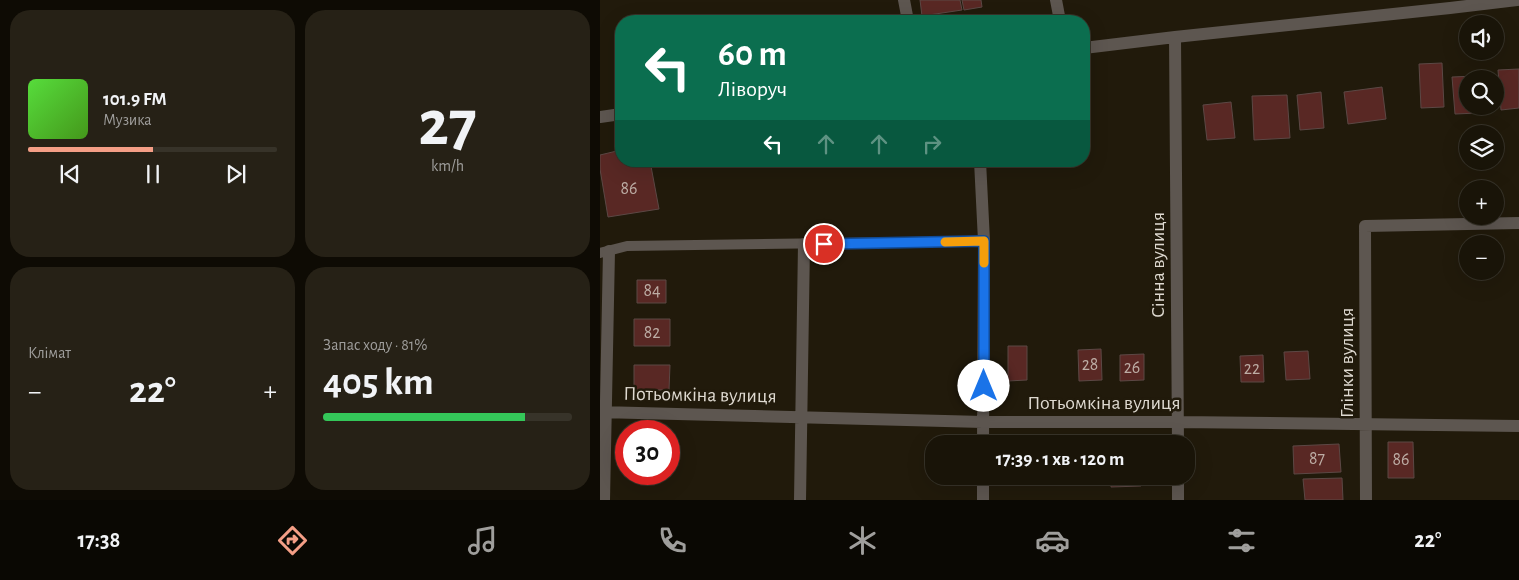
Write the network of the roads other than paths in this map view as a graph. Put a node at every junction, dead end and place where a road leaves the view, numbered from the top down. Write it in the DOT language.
graph roads {
  1 [pos="904,0"];
  2 [pos="1056,0"];
  3 [pos="1517,0"];
  4 [pos="907,15"];
  5 [pos="1059,15"];
  6 [pos="1175,37"];
  7 [pos="1090,47"];
  8 [pos="615,115"];
  9 [pos="600,117"];
  10 [pos="980,167"];
  11 [pos="1519,223"];
  12 [pos="984,241"];
  13 [pos="804,244"];
  14 [pos="605,252"];
  15 [pos="602,412"];
  16 [pos="801,416"];
  17 [pos="984,422"];
  18 [pos="1178,422"];
  19 [pos="1367,425"];
  20 [pos="1519,426"];
  21 [pos="983,435"];
  22 [pos="1178,435"];
  23 [pos="983,485"];
  24 [pos="1178,485"];
  25 [pos="604,500"];
  26 [pos="800,500"];
  27 [pos="983,500"];
  28 [pos="1178,500"];
  29 [pos="1366,500"];
  1 -- 4 [label="street"];
  2 -- 5 [label="street"];
  3 -- 6 [label="street"];
  6 -- 7 [label="street"];
  6 -- 18 [label="street, Сінна вулиця"];
  8 -- 9 [label="street"];
  10 -- 12 [label="street"];
  11 -- 19 [label="street, Глінки вулиця"];
  12 -- 13 [label="lane"];
  12 -- 17 [label="street"];
  13 -- 14 [label="lane"];
  13 -- 16 [label="street"];
  14 -- 15 [label="street"];
  15 -- 16 [label="street, Потьомкіна вулиця"];
  15 -- 25 [label="street"];
  16 -- 17 [label="street, Потьомкіна вулиця"];
  16 -- 26 [label="street"];
  17 -- 18 [label="street, Потьомкіна вулиця"];
  17 -- 21 [label="street"];
  18 -- 19 [label="street, Потьомкіна вулиця"];
  18 -- 22 [label="street, Сінна вулиця"];
  19 -- 20 [label="street, Потьомкіна вулиця"];
  19 -- 29 [label="street, Глінки вулиця"];
  23 -- 27 [label="street"];
  24 -- 28 [label="street"];
}
